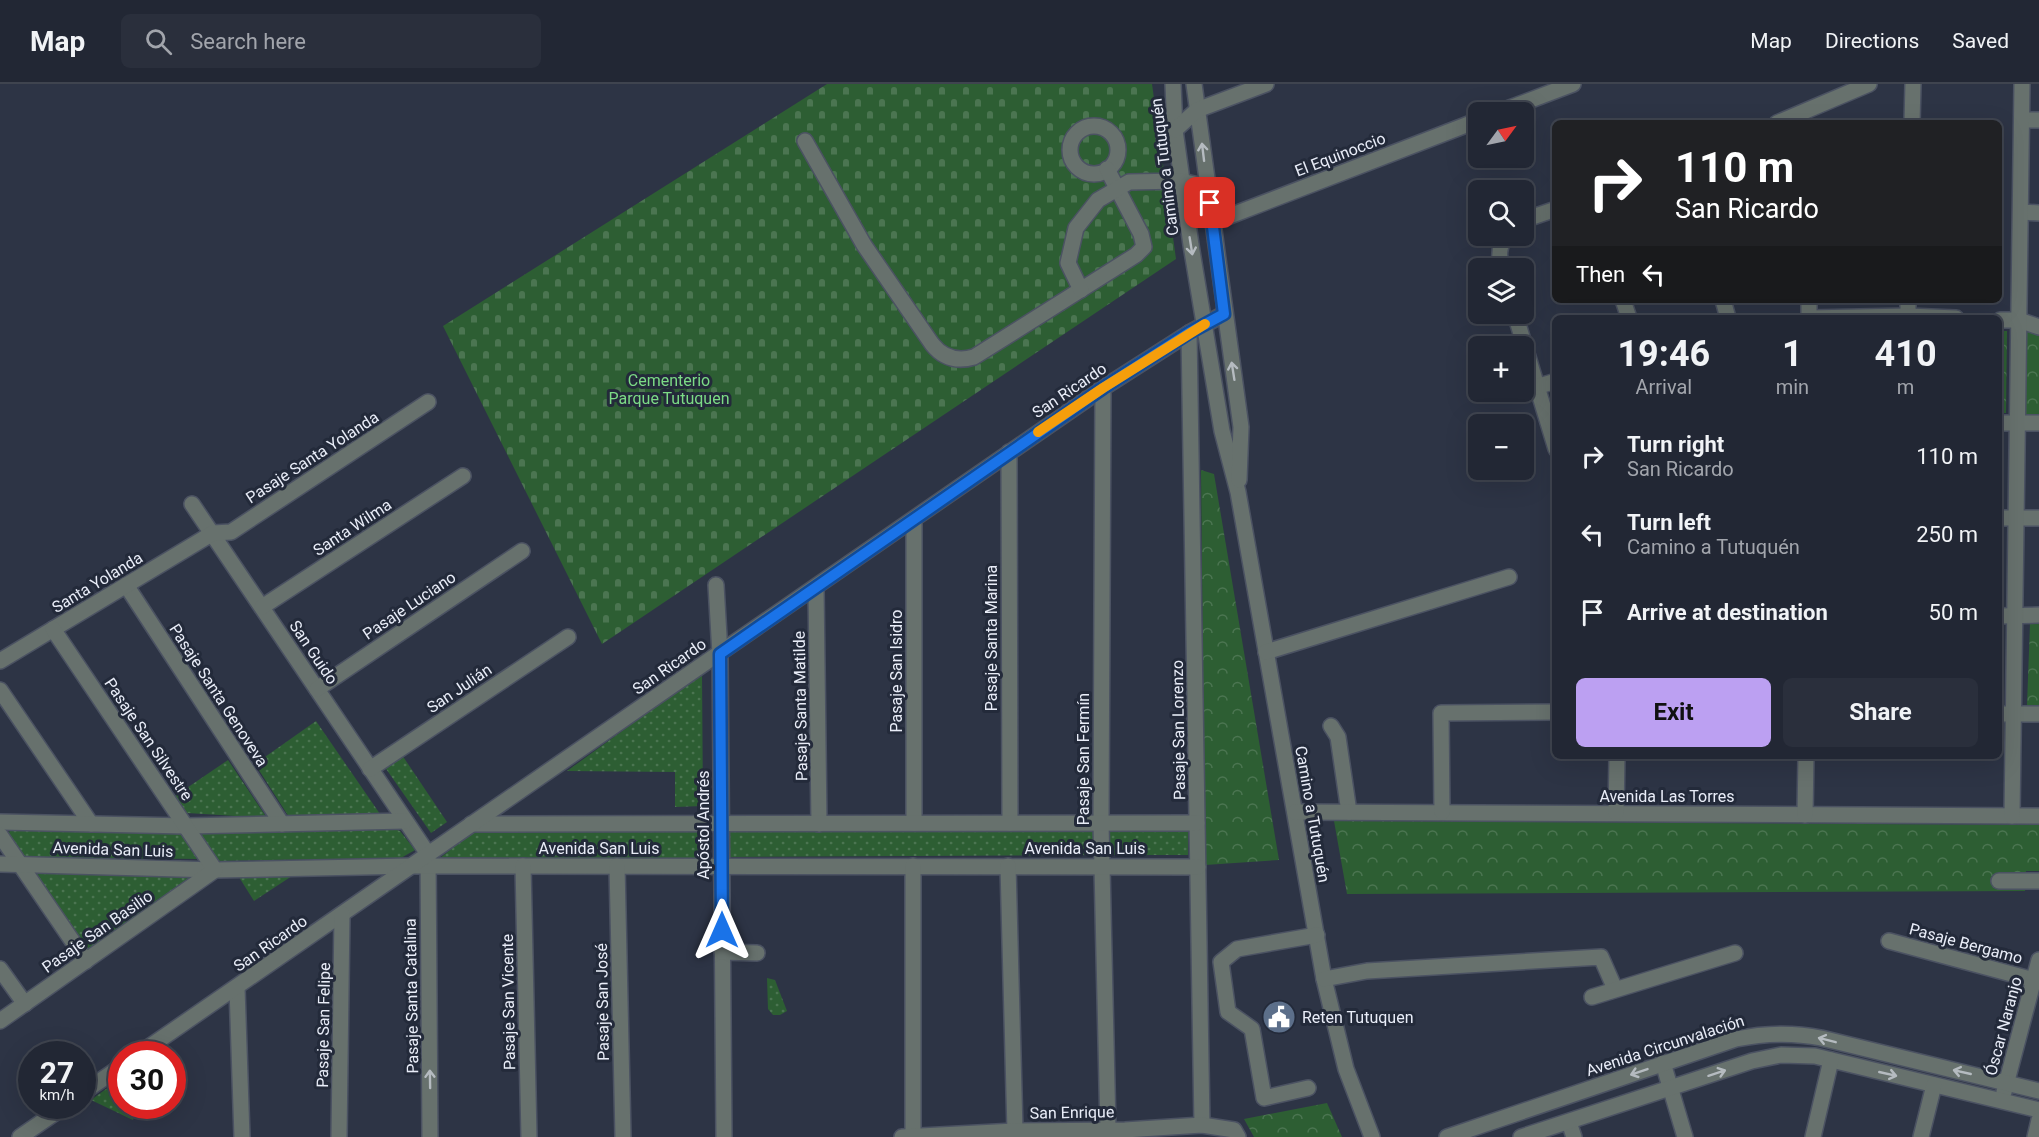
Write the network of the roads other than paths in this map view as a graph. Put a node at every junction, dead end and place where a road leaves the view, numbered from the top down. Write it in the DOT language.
graph roads {
  1 [pos="1173,84"];
  2 [pos="1194,84"];
  3 [pos="1266,84"];
  4 [pos="1573,84"];
  5 [pos="1869,84"];
  6 [pos="1913,84"];
  7 [pos="2022,84"];
  8 [pos="1525,102"];
  9 [pos="1197,110"];
  10 [pos="1810,116"];
  11 [pos="1791,120"];
  12 [pos="1912,120"];
  13 [pos="2022,120"];
  14 [pos="2039,120"];
  15 [pos="1468,124"];
  16 [pos="1175,130"];
  17 [pos="806,141"];
  18 [pos="1107,169"];
  19 [pos="1181,182"];
  20 [pos="1207,187"];
  21 [pos="1117,188"];
  22 [pos="1552,210"];
  23 [pos="2021,212"];
  24 [pos="2039,213"];
  25 [pos="1534,217"];
  26 [pos="1212,219"];
  27 [pos="1081,290"];
  28 [pos="1224,314"];
  29 [pos="2002,320"];
  30 [pos="2019,320"];
  31 [pos="1204,324"];
  32 [pos="1518,324"];
  33 [pos="2039,327"];
  34 [pos="1189,333"];
  35 [pos="1552,382"];
  36 [pos="1536,387"];
  37 [pos="1103,388"];
  38 [pos="428,402"];
  39 [pos="1552,422"];
  40 [pos="2002,423"];
  41 [pos="2018,423"];
  42 [pos="2039,423"];
  43 [pos="1009,453"];
  44 [pos="463,476"];
  45 [pos="1238,492"];
  46 [pos="192,504"];
  47 [pos="2002,518"];
  48 [pos="2016,518"];
  49 [pos="914,519"];
  50 [pos="2039,519"];
  51 [pos="213,533"];
  52 [pos="522,551"];
  53 [pos="1509,577"];
  54 [pos="126,585"];
  55 [pos="716,585"];
  56 [pos="816,587"];
  57 [pos="262,607"];
  58 [pos="2039,615"];
  59 [pos="2007,616"];
  60 [pos="53,629"];
  61 [pos="568,636"];
  62 [pos="1266,652"];
  63 [pos="720,654"];
  64 [pos="0,661"];
  65 [pos="317,689"];
  66 [pos="0,690"];
  67 [pos="1552,712"];
  68 [pos="2007,714"];
  69 [pos="2039,714"];
  70 [pos="1331,726"];
  71 [pos="1617,759"];
  72 [pos="1806,759"];
  73 [pos="370,769"];
  74 [pos="1295,812"];
  75 [pos="1349,812"];
  76 [pos="1442,812"];
  77 [pos="1616,813"];
  78 [pos="1805,815"];
  79 [pos="2012,816"];
  80 [pos="2039,816"];
  81 [pos="405,821"];
  82 [pos="0,822"];
  83 [pos="1010,823"];
  84 [pos="1101,823"];
  85 [pos="1197,823"];
  86 [pos="91,824"];
  87 [pos="282,824"];
  88 [pos="471,824"];
  89 [pos="721,824"];
  90 [pos="819,824"];
  91 [pos="914,824"];
  92 [pos="186,826"];
  93 [pos="0,835"];
  94 [pos="428,860"];
  95 [pos="0,864"];
  96 [pos="19,864"];
  97 [pos="411,866"];
  98 [pos="523,866"];
  99 [pos="617,866"];
  100 [pos="721,866"];
  101 [pos="912,866"];
  102 [pos="1008,866"];
  103 [pos="1102,866"];
  104 [pos="1198,867"];
  105 [pos="215,870"];
  106 [pos="1999,881"];
  107 [pos="2039,881"];
  108 [pos="342,914"];
  109 [pos="1317,935"];
  110 [pos="1889,941"];
  111 [pos="722,952"];
  112 [pos="756,953"];
  113 [pos="1735,953"];
  114 [pos="2039,960"];
  115 [pos="86,962"];
  116 [pos="0,969"];
  117 [pos="1324,978"];
  118 [pos="2034,980"];
  119 [pos="237,988"];
  120 [pos="1615,989"];
  121 [pos="1592,997"];
  122 [pos="25,1004"];
  123 [pos="0,1021"];
  124 [pos="160,1041"];
  125 [pos="1831,1060"];
  126 [pos="1663,1063"];
  127 [pos="2007,1083"];
  128 [pos="1934,1085"];
  129 [pos="1308,1088"];
  130 [pos="1670,1088"];
  131 [pos="2039,1091"];
  132 [pos="2002,1101"];
  133 [pos="2039,1110"];
  134 [pos="46,1119"];
  135 [pos="2039,1120"];
  136 [pos="1202,1125"];
  137 [pos="1108,1130"];
  138 [pos="1571,1130"];
  139 [pos="1127,1133"];
  140 [pos="1016,1134"];
  141 [pos="20,1137"];
  142 [pos="242,1137"];
  143 [pos="339,1137"];
  144 [pos="430,1137"];
  145 [pos="529,1137"];
  146 [pos="623,1137"];
  147 [pos="724,1137"];
  148 [pos="902,1137"];
  149 [pos="913,1137"];
  150 [pos="1238,1137"];
  151 [pos="1372,1137"];
  152 [pos="1447,1137"];
  153 [pos="1521,1137"];
  154 [pos="1685,1137"];
  155 [pos="1813,1137"];
  156 [pos="1921,1137"];
  157 [pos="2035,1137"];
  1 -- 16 [label="street, Camino a Tutuquén"];
  2 -- 9 [label="street, Camino a Tutuquén"];
  3 -- 9 [label="street"];
  4 -- 8 [label="street"];
  5 -- 10 [label="street"];
  6 -- 12 [label="street"];
  7 -- 13 [label="street"];
  9 -- 16 [label="street"];
  20 -- 9 [label="street, Camino a Tutuquén, one-way"];
  10 -- 11 [label="street"];
  13 -- 14 [label="street"];
  13 -- 23 [label="street"];
  15 -- 26 [label="street, El Equinoccio"];
  16 -- 19 [label="street, Camino a Tutuquén"];
  17 -- 27 [label="street"];
  18 -- 21 [label="street"];
  19 -- 20 [label="street"];
  19 -- 21 [label="street"];
  19 -- 31 [label="street, Camino a Tutuquén, one-way"];
  20 -- 26 [label="street, Camino a Tutuquén"];
  21 -- 27 [label="street"];
  21 -- 27 [label="street"];
  22 -- 25 [label="street"];
  23 -- 24 [label="street"];
  23 -- 30 [label="street"];
  26 -- 28 [label="street, Camino a Tutuquén"];
  28 -- 31 [label="street, San Ricardo"];
  45 -- 28 [label="street, Camino a Tutuquén, one-way"];
  29 -- 30 [label="street"];
  30 -- 33 [label="street"];
  30 -- 41 [label="street"];
  31 -- 34 [label="street, San Ricardo"];
  31 -- 45 [label="street, Camino a Tutuquén"];
  32 -- 36 [label="street"];
  34 -- 37 [label="street, San Ricardo"];
  34 -- 85 [label="street, Pasaje San Lorenzo"];
  35 -- 36 [label="street"];
  36 -- 39 [label="street"];
  37 -- 43 [label="street, San Ricardo"];
  37 -- 84 [label="street, Pasaje San Fermín"];
  38 -- 51 [label="street, Pasaje Santa Yolanda"];
  40 -- 41 [label="street"];
  41 -- 42 [label="street"];
  41 -- 48 [label="street"];
  43 -- 49 [label="street, San Ricardo"];
  43 -- 83 [label="street, Pasaje Santa Marina"];
  44 -- 57 [label="street, Santa Wilma"];
  45 -- 62 [label="street, Camino a Tutuquén"];
  46 -- 51 [label="street, San Guido"];
  47 -- 48 [label="street"];
  48 -- 50 [label="street"];
  48 -- 59 [label="street"];
  49 -- 56 [label="street, San Ricardo"];
  49 -- 91 [label="street, Pasaje San Isidro"];
  51 -- 54 [label="street, Santa Yolanda"];
  51 -- 57 [label="street, San Guido"];
  52 -- 65 [label="street, Pasaje Luciano"];
  53 -- 62 [label="street"];
  54 -- 60 [label="street, Santa Yolanda"];
  54 -- 87 [label="street, Pasaje Santa Genoveva"];
  55 -- 63 [label="street, Apóstol Andrés"];
  56 -- 63 [label="street, San Ricardo"];
  56 -- 90 [label="street, Pasaje Santa Matilde"];
  57 -- 65 [label="street, San Guido"];
  58 -- 59 [label="street"];
  59 -- 68 [label="street"];
  60 -- 64 [label="street, Santa Yolanda"];
  60 -- 92 [label="street, Pasaje San Silvestre"];
  61 -- 73 [label="street, San Julián"];
  62 -- 74 [label="street, Camino a Tutuquén"];
  63 -- 88 [label="street, San Ricardo"];
  63 -- 89 [label="street, Apóstol Andrés"];
  65 -- 73 [label="street, San Guido"];
  66 -- 86 [label="street"];
  67 -- 76 [label="street"];
  68 -- 69 [label="street"];
  68 -- 79 [label="street"];
  70 -- 75 [label="street"];
  71 -- 77 [label="street"];
  72 -- 78 [label="street"];
  73 -- 81 [label="street, San Guido"];
  74 -- 75 [label="street, Avenida Las Torres"];
  74 -- 109 [label="street, Camino a Tutuquén"];
  75 -- 76 [label="street, Avenida Las Torres"];
  76 -- 77 [label="street, Avenida Las Torres"];
  77 -- 78 [label="street, Avenida Las Torres"];
  78 -- 79 [label="street, Avenida Las Torres"];
  79 -- 80 [label="street, Avenida Las Torres"];
  81 -- 87 [label="street, Avenida San Luis"];
  81 -- 94 [label="street"];
  82 -- 86 [label="street, Avenida San Luis"];
  83 -- 84 [label="street, Avenida San Luis"];
  83 -- 91 [label="street, Avenida San Luis"];
  84 -- 85 [label="street, Avenida San Luis"];
  84 -- 103 [label="street, Pasaje San Fermín"];
  85 -- 104 [label="street, Pasaje San Lorenzo"];
  86 -- 92 [label="street, Avenida San Luis"];
  87 -- 92 [label="street, Avenida San Luis"];
  88 -- 89 [label="street, Avenida San Luis"];
  88 -- 94 [label="street, San Ricardo"];
  89 -- 90 [label="street, Avenida San Luis"];
  89 -- 100 [label="street, Apóstol Andrés"];
  90 -- 91 [label="street, Avenida San Luis"];
  92 -- 105 [label="street, Pasaje San Silvestre"];
  93 -- 96 [label="street"];
  94 -- 97 [label="street, San Ricardo"];
  94 -- 98 [label="street, Avenida San Luis"];
  144 -- 94 [label="street, Pasaje Santa Catalina, one-way"];
  95 -- 96 [label="street, Avenida San Luis"];
  96 -- 105 [label="street, Avenida San Luis"];
  96 -- 115 [label="street"];
  97 -- 105 [label="street, Avenida San Luis"];
  97 -- 108 [label="street, San Ricardo"];
  98 -- 99 [label="street, Avenida San Luis"];
  98 -- 145 [label="street, Pasaje San Vicente"];
  99 -- 100 [label="street, Avenida San Luis"];
  99 -- 146 [label="street, Pasaje San José"];
  100 -- 101 [label="street, Avenida San Luis"];
  100 -- 111 [label="street, Apóstol Andrés"];
  101 -- 102 [label="street, Avenida San Luis"];
  101 -- 149 [label="street"];
  102 -- 103 [label="street, Avenida San Luis"];
  102 -- 140 [label="street"];
  103 -- 104 [label="street, Avenida San Luis"];
  103 -- 137 [label="street, Pasaje San Fermín"];
  104 -- 136 [label="street, Pasaje San Lorenzo"];
  105 -- 115 [label="street, Pasaje San Basilio"];
  106 -- 107 [label="street"];
  108 -- 119 [label="street, San Ricardo"];
  108 -- 143 [label="street, Pasaje San Felipe"];
  109 -- 117 [label="street, Camino a Tutuquén"];
  109 -- 129 [label="street"];
  110 -- 118 [label="street, Pasaje Bergamo"];
  111 -- 112 [label="street"];
  111 -- 147 [label="street, Apóstol Andrés"];
  113 -- 120 [label="street"];
  114 -- 118 [label="street, Óscar Naranjo"];
  115 -- 122 [label="street, Pasaje San Basilio"];
  116 -- 122 [label="street"];
  117 -- 120 [label="street"];
  117 -- 151 [label="street, Camino a Tutuquén"];
  118 -- 127 [label="street, Óscar Naranjo"];
  119 -- 124 [label="street, San Ricardo"];
  119 -- 142 [label="street"];
  120 -- 121 [label="street"];
  122 -- 123 [label="street, Pasaje San Basilio"];
  125 -- 128 [label="street, one-way"];
  130 -- 125 [label="street, one-way"];
  125 -- 155 [label="street"];
  127 -- 126 [label="street, Avenida Circunvalación, one-way"];
  126 -- 130 [label="street"];
  126 -- 152 [label="street, Avenida Circunvalación, one-way"];
  127 -- 131 [label="street, Avenida Circunvalación"];
  127 -- 132 [label="street, Óscar Naranjo"];
  128 -- 132 [label="street"];
  128 -- 156 [label="street"];
  130 -- 138 [label="street"];
  130 -- 154 [label="street"];
  132 -- 133 [label="street"];
  134 -- 141 [label="street"];
  135 -- 157 [label="street"];
  136 -- 139 [label="street, San Enrique"];
  136 -- 150 [label="street, San Enrique"];
  137 -- 139 [label="street, San Enrique"];
  137 -- 140 [label="street, San Enrique"];
  138 -- 153 [label="street"];
  140 -- 149 [label="street, San Enrique"];
  148 -- 149 [label="street, San Enrique"];
}
